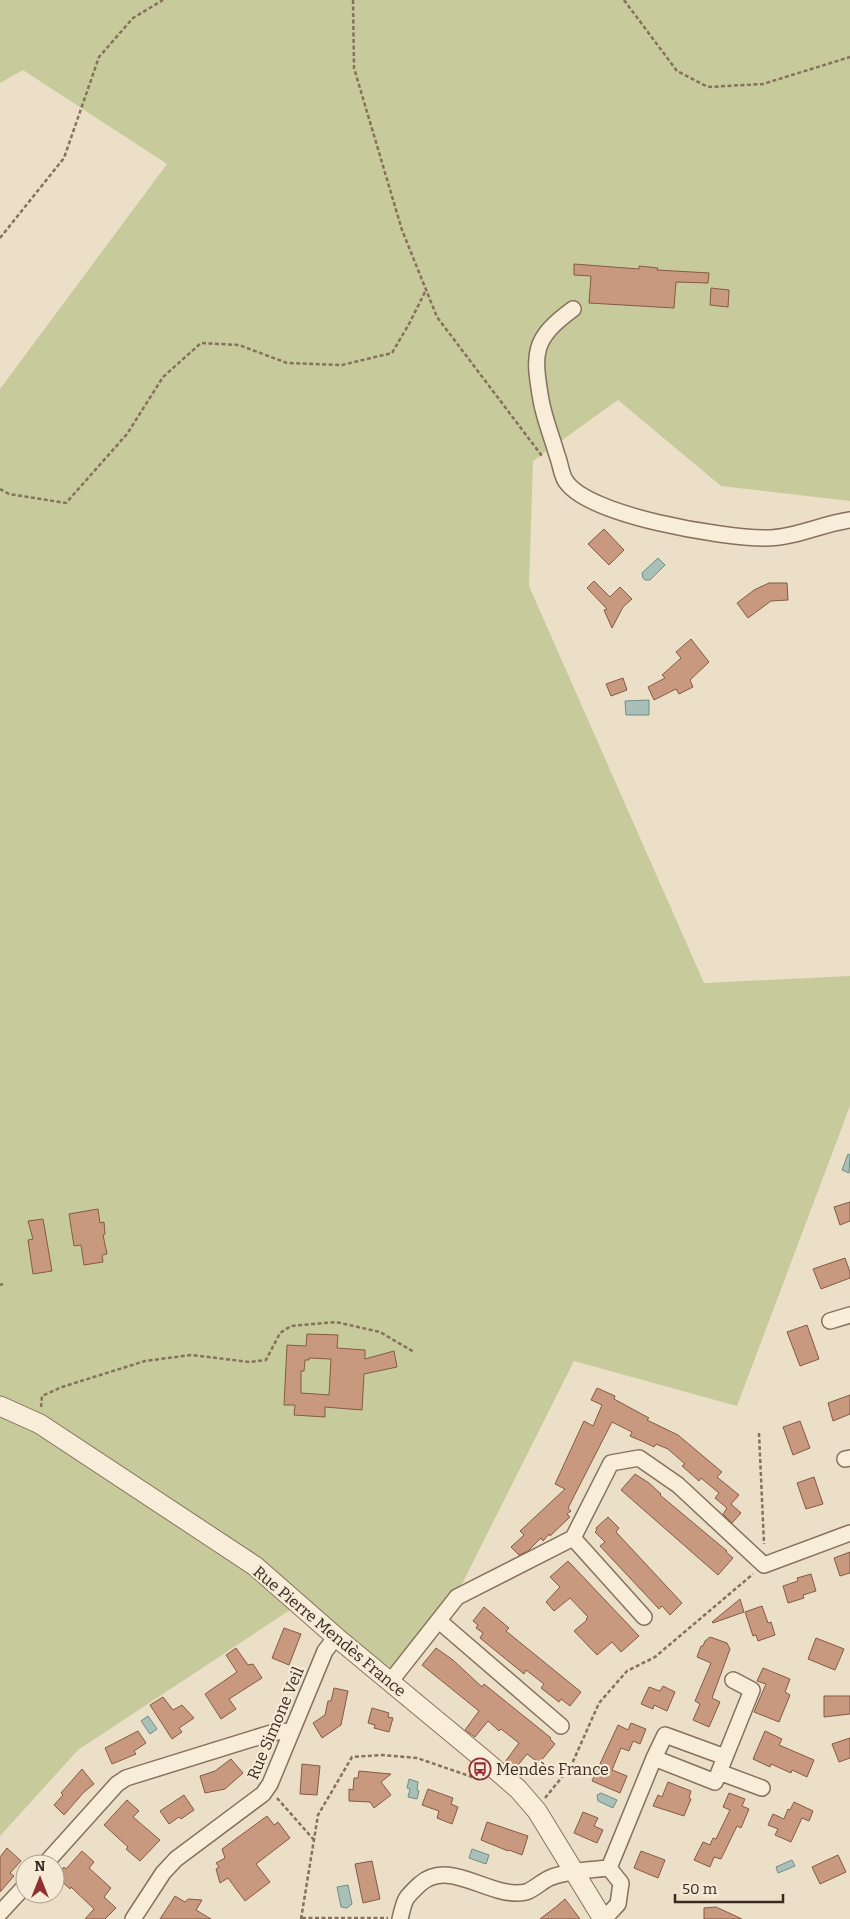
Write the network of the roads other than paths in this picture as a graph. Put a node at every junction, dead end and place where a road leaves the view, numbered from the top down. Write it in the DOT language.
graph roads {
  1 [pos="573,309"];
  2 [pos="850,520"];
  3 [pos="850,1315"];
  4 [pos="830,1321"];
  5 [pos="0,1406"];
  6 [pos="850,1534"];
  7 [pos="572,1538"];
  8 [pos="644,1617"];
  9 [pos="438,1621"];
  10 [pos="336,1637"];
  11 [pos="733,1680"];
  12 [pos="390,1682"];
  13 [pos="561,1726"];
  14 [pos="291,1733"];
  15 [pos="725,1757"];
  16 [pos="654,1758"];
  17 [pos="719,1772"];
  18 [pos="762,1788"];
  19 [pos="54,1854"];
  20 [pos="609,1868"];
  21 [pos="573,1872"];
  22 [pos="15,1897"];
  23 [pos="0,1913"];
  24 [pos="400,1918"];
  25 [pos="133,1919"];
  26 [pos="604,1919"];
  1 -- 2 [label="street"];
  3 -- 4 [label="street"];
  5 -- 10 [label="street, Rue Pierre Mendès France"];
  6 -- 7 [label="street"];
  7 -- 8 [label="street"];
  7 -- 9 [label="street"];
  9 -- 12 [label="street"];
  9 -- 13 [label="street"];
  10 -- 12 [label="street, Rue Pierre Mendès France"];
  10 -- 14 [label="street, Rue Simone Veil"];
  11 -- 15 [label="street"];
  12 -- 21 [label="street, Rue Pierre Mendès France"];
  14 -- 19 [label="street"];
  14 -- 25 [label="street, Rue Simone Veil"];
  15 -- 16 [label="street"];
  15 -- 17 [label="street"];
  16 -- 17 [label="street"];
  16 -- 20 [label="street"];
  17 -- 18 [label="street"];
  20 -- 21 [label="street"];
  20 -- 26 [label="street"];
  21 -- 24 [label="street"];
  21 -- 26 [label="street, Rue Pierre Mendès France"];
  22 -- 23 [label="street"];
}
